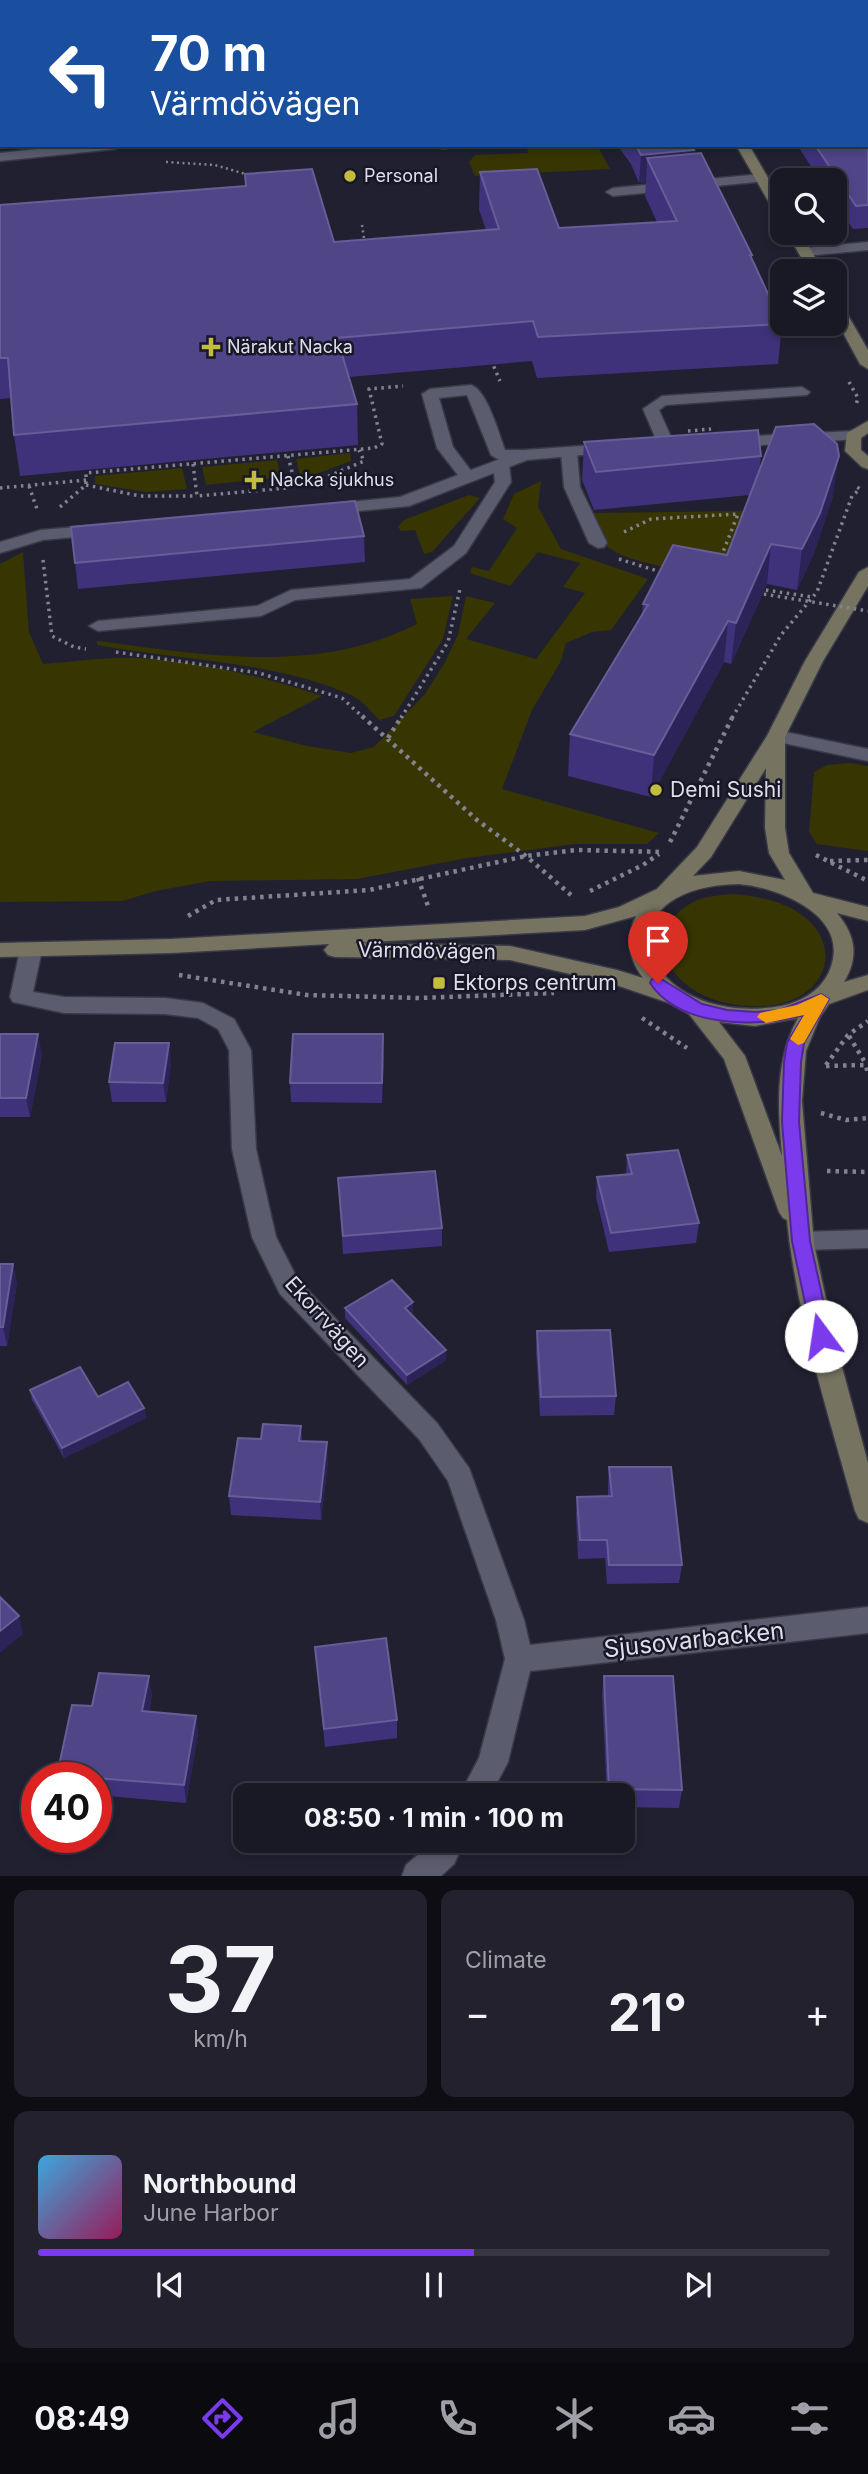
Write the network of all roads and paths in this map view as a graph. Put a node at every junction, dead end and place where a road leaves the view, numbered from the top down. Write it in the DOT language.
graph roads {
  1 [pos="96,147"];
  2 [pos="743,147"];
  3 [pos="0,157"];
  4 [pos="166,162"];
  5 [pos="257,177"];
  6 [pos="762,178"];
  7 [pos="613,192"];
  8 [pos="770,192"];
  9 [pos="362,225"];
  10 [pos="801,245"];
  11 [pos="868,246"];
  12 [pos="366,248"];
  13 [pos="805,252"];
  14 [pos="809,259"];
  15 [pos="847,326"];
  16 [pos="488,355"];
  17 [pos="868,364"];
  18 [pos="846,377"];
  19 [pos="408,386"];
  20 [pos="503,389"];
  21 [pos="802,392"];
  22 [pos="861,424"];
  23 [pos="715,436"];
  24 [pos="665,442"];
  25 [pos="630,448"];
  26 [pos="359,450"];
  27 [pos="569,452"];
  28 [pos="524,455"];
  29 [pos="288,456"];
  30 [pos="193,464"];
  31 [pos="501,464"];
  32 [pos="868,464"];
  33 [pos="467,476"];
  34 [pos="850,480"];
  35 [pos="86,483"];
  36 [pos="295,484"];
  37 [pos="29,486"];
  38 [pos="0,488"];
  39 [pos="197,496"];
  40 [pos="316,510"];
  41 [pos="51,514"];
  42 [pos="110,529"];
  43 [pos="0,533"];
  44 [pos="42,535"];
  45 [pos="598,543"];
  46 [pos="0,548"];
  47 [pos="720,561"];
  48 [pos="868,572"];
  49 [pos="671,575"];
  50 [pos="460,589"];
  51 [pos="812,597"];
  52 [pos="868,611"];
  53 [pos="48,614"];
  54 [pos="98,626"];
  55 [pos="132,654"];
  56 [pos="776,736"];
  57 [pos="387,738"];
  58 [pos="868,755"];
  59 [pos="526,856"];
  60 [pos="868,860"];
  61 [pos="828,861"];
  62 [pos="418,878"];
  63 [pos="586,892"];
  64 [pos="664,897"];
  65 [pos="805,897"];
  66 [pos="561,901"];
  67 [pos="430,912"];
  68 [pos="868,914"];
  69 [pos="177,918"];
  70 [pos="172,946"];
  71 [pos="0,950"];
  72 [pos="31,950"];
  73 [pos="178,975"];
  74 [pos="868,982"];
  75 [pos="562,993"];
  76 [pos="677,998"];
  77 [pos="821,999"];
  78 [pos="698,1009"];
  79 [pos="634,1014"];
  80 [pos="848,1035"];
  81 [pos="673,1036"];
  82 [pos="866,1065"];
  83 [pos="825,1066"];
  84 [pos="868,1075"];
  85 [pos="817,1112"];
  86 [pos="868,1118"];
  87 [pos="819,1171"];
  88 [pos="868,1172"];
  89 [pos="868,1240"];
  90 [pos="801,1241"];
  91 [pos="868,1511"];
  92 [pos="868,1620"];
  93 [pos="519,1659"];
  94 [pos="481,1783"];
  95 [pos="444,1853"];
  96 [pos="417,1875"];
  1 -- 3 [label="street"];
  2 -- 6 [label="street"];
  4 -- 5 [label="path"];
  6 -- 7 [label="street"];
  6 -- 8 [label="street"];
  9 -- 12 [label="path"];
  10 -- 13 [label="street"];
  11 -- 13 [label="street"];
  13 -- 14 [label="street"];
  15 -- 17 [label="street"];
  16 -- 20 [label="path"];
  18 -- 22 [label="path"];
  19 -- 26 [label="path"];
  21 -- 24 [label="street"];
  22 -- 23 [label="street"];
  22 -- 32 [label="street"];
  23 -- 24 [label="path"];
  25 -- 27 [label="street"];
  26 -- 29 [label="path"];
  26 -- 36 [label="path"];
  27 -- 28 [label="street"];
  27 -- 45 [label="street"];
  28 -- 31 [label="street"];
  28 -- 33 [label="street"];
  29 -- 30 [label="path"];
  29 -- 36 [label="path"];
  30 -- 35 [label="path"];
  30 -- 39 [label="path"];
  31 -- 33 [label="street"];
  31 -- 54 [label="street"];
  33 -- 40 [label="street"];
  34 -- 51 [label="path"];
  35 -- 37 [label="path"];
  35 -- 39 [label="path"];
  35 -- 41 [label="path"];
  36 -- 39 [label="path"];
  37 -- 38 [label="path"];
  37 -- 44 [label="path"];
  42 -- 44 [label="street"];
  43 -- 44 [label="street"];
  44 -- 46 [label="street"];
  44 -- 53 [label="path"];
  45 -- 47 [label="path"];
  45 -- 49 [label="path"];
  48 -- 56 [label="street"];
  50 -- 57 [label="path"];
  51 -- 52 [label="path, bridge"];
  51 -- 63 [label="path"];
  55 -- 57 [label="path"];
  56 -- 58 [label="street"];
  56 -- 64 [label="street"];
  56 -- 65 [label="street"];
  57 -- 59 [label="path"];
  59 -- 62 [label="path"];
  59 -- 66 [label="path"];
  60 -- 61 [label="path"];
  62 -- 67 [label="path"];
  62 -- 69 [label="path"];
  64 -- 65 [label="street, Värmdövägen"];
  64 -- 70 [label="street, Värmdövägen"];
  64 -- 76 [label="street, Värmdövägen"];
  65 -- 68 [label="street, Värmdövägen"];
  65 -- 77 [label="street, Värmdövägen"];
  70 -- 72 [label="street, Värmdövägen"];
  70 -- 76 [label="street, Värmdövägen"];
  71 -- 72 [label="street, Värmdövägen"];
  72 -- 93 [label="street, Ekorrvägen"];
  73 -- 75 [label="path"];
  74 -- 77 [label="street, Värmdövägen"];
  76 -- 78 [label="street, Värmdövägen"];
  77 -- 78 [label="street, Värmdövägen"];
  77 -- 90 [label="street"];
  78 -- 90 [label="street"];
  79 -- 81 [label="path"];
  80 -- 82 [label="path"];
  82 -- 83 [label="path"];
  82 -- 84 [label="path"];
  85 -- 86 [label="path"];
  87 -- 88 [label="path"];
  89 -- 90 [label="street"];
  90 -- 91 [label="street"];
  92 -- 93 [label="street, Sjusovarbacken"];
  93 -- 94 [label="street, Ekorrvägen"];
  95 -- 96 [label="street"];
}
